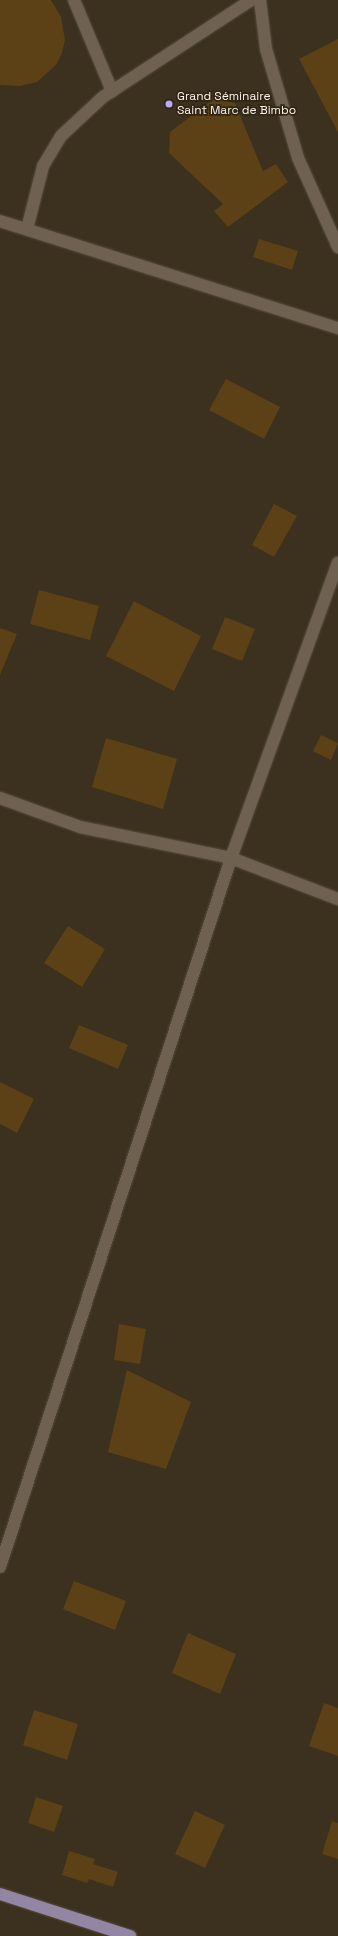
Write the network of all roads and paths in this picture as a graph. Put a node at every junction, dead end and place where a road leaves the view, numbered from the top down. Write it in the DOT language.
graph roads {
  1 [pos="74,0"];
  2 [pos="251,0"];
  3 [pos="260,0"];
  4 [pos="112,91"];
  5 [pos="0,221"];
  6 [pos="27,229"];
  7 [pos="338,247"];
  8 [pos="338,328"];
  9 [pos="338,563"];
  10 [pos="0,798"];
  11 [pos="231,858"];
  12 [pos="338,899"];
  13 [pos="0,1567"];
  14 [pos="0,1894"];
  15 [pos="130,1936"];
  1 -- 4 [label="street"];
  2 -- 4 [label="street"];
  3 -- 7 [label="street"];
  4 -- 6 [label="street"];
  5 -- 6 [label="street"];
  6 -- 8 [label="street"];
  9 -- 11 [label="street"];
  10 -- 11 [label="street"];
  11 -- 12 [label="street"];
  11 -- 13 [label="street"];
  14 -- 15 [label="main road"];
}
